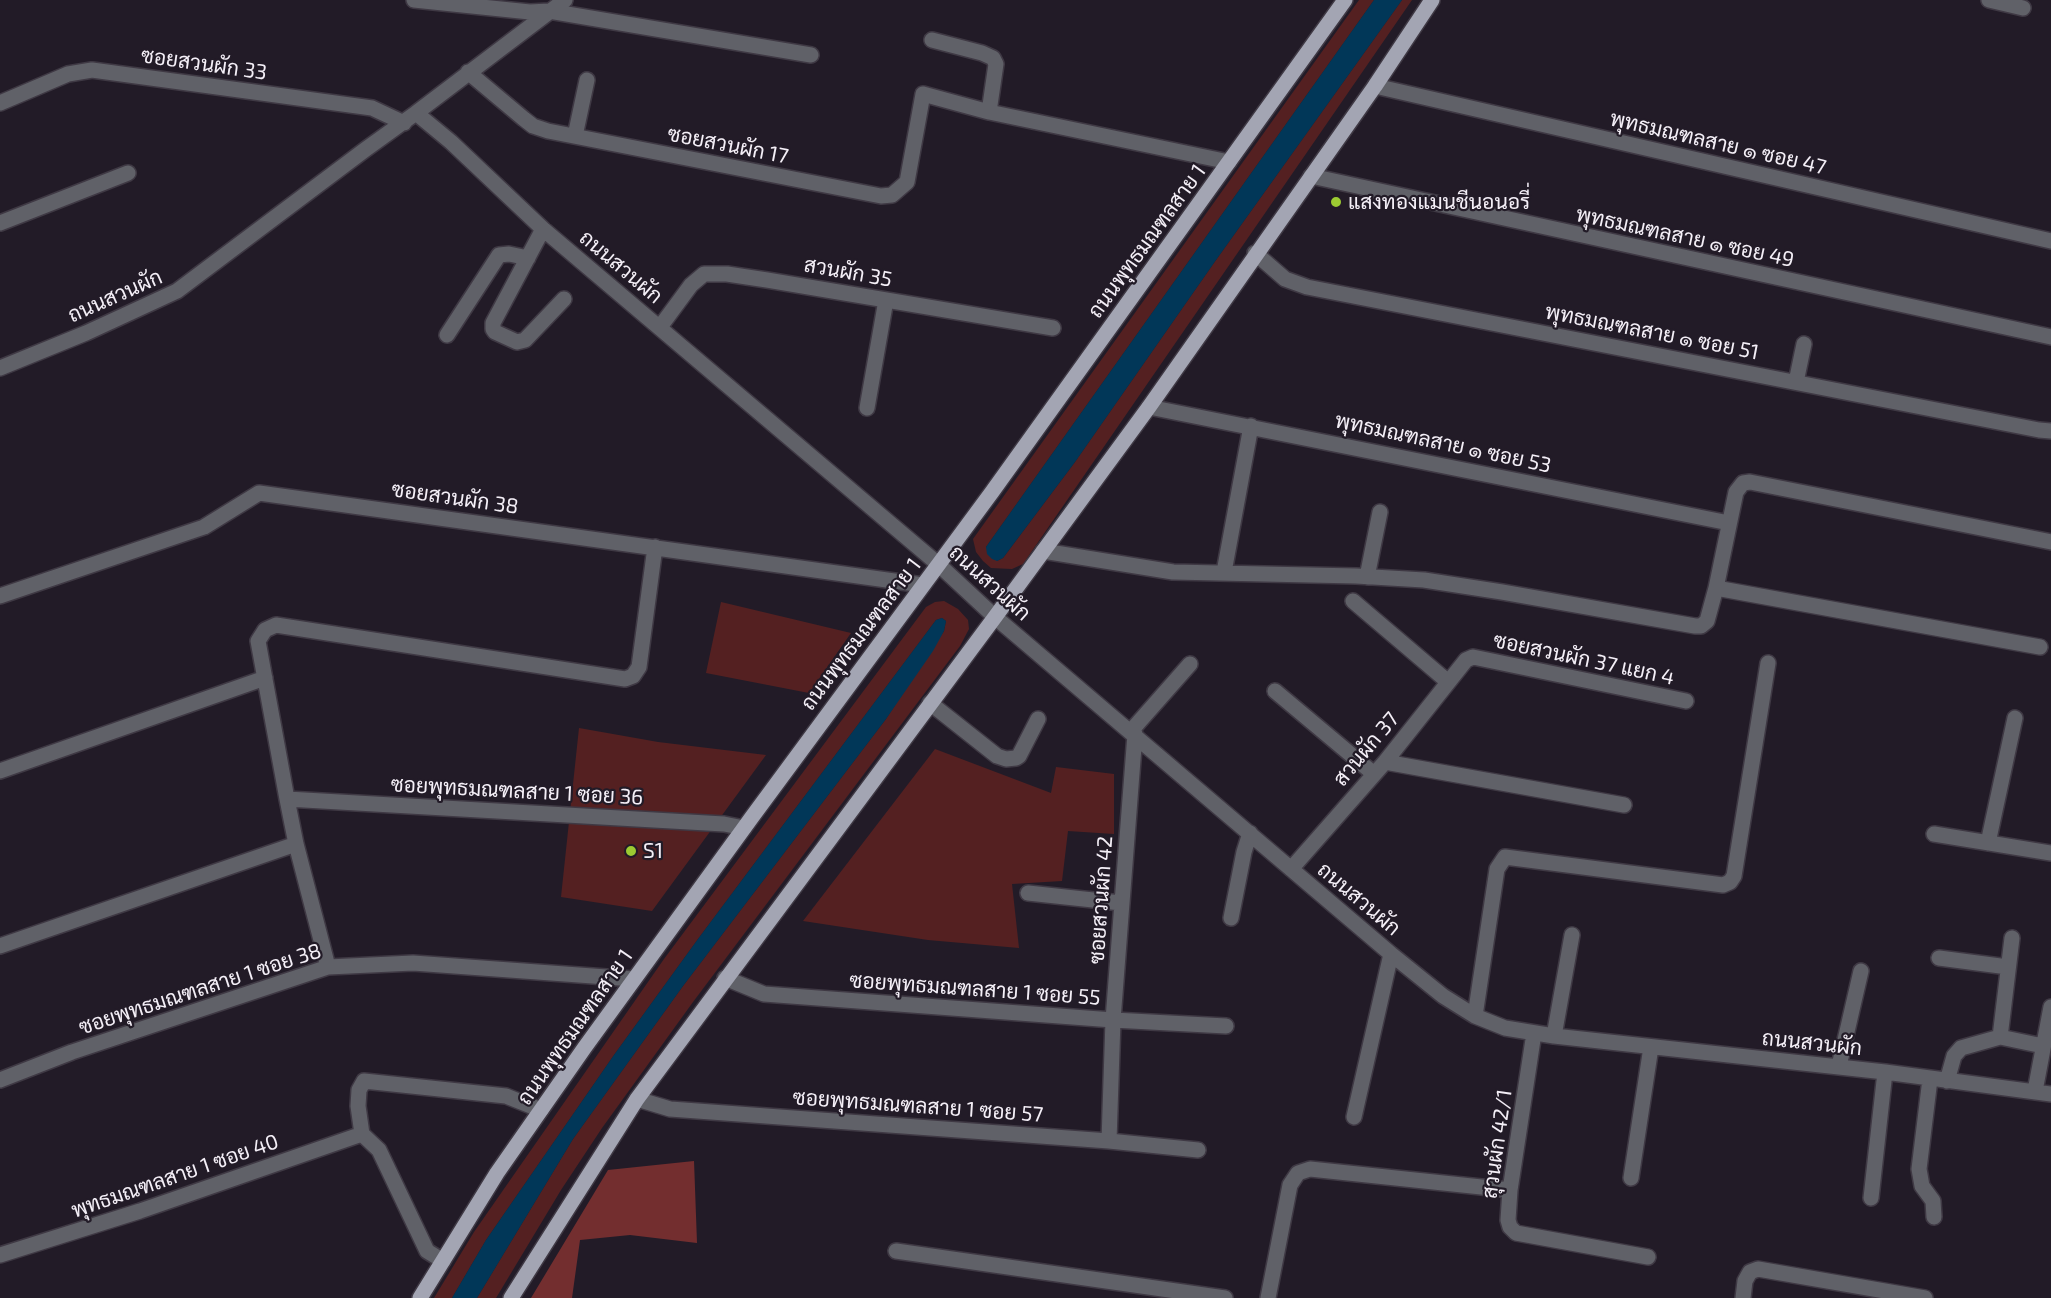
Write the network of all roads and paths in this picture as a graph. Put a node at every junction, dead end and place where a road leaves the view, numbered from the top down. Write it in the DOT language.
graph roads {
  1 [pos="414,0"];
  2 [pos="565,0"];
  3 [pos="1345,0"];
  4 [pos="1432,0"];
  5 [pos="1989,0"];
  6 [pos="2023,8"];
  7 [pos="549,11"];
  8 [pos="932,40"];
  9 [pos="811,55"];
  10 [pos="468,72"];
  11 [pos="587,80"];
  12 [pos="1375,86"];
  13 [pos="0,103"];
  14 [pos="989,112"];
  15 [pos="410,118"];
  16 [pos="575,136"];
  17 [pos="1229,162"];
  18 [pos="128,173"];
  19 [pos="1311,176"];
  20 [pos="0,222"];
  21 [pos="543,229"];
  22 [pos="2051,240"];
  23 [pos="1255,253"];
  24 [pos="528,258"];
  25 [pos="564,299"];
  26 [pos="886,300"];
  27 [pos="660,327"];
  28 [pos="1053,328"];
  29 [pos="447,335"];
  30 [pos="2051,337"];
  31 [pos="1804,344"];
  32 [pos="0,368"];
  33 [pos="1796,382"];
  34 [pos="1149,406"];
  35 [pos="867,408"];
  36 [pos="1251,426"];
  37 [pos="2051,431"];
  38 [pos="1380,512"];
  39 [pos="1729,523"];
  40 [pos="2051,542"];
  41 [pos="655,547"];
  42 [pos="1043,551"];
  43 [pos="938,564"];
  44 [pos="1224,572"];
  45 [pos="1367,577"];
  46 [pos="923,585"];
  47 [pos="1716,588"];
  48 [pos="0,596"];
  49 [pos="1353,601"];
  50 [pos="990,613"];
  51 [pos="2040,647"];
  52 [pos="1473,657"];
  53 [pos="1768,663"];
  54 [pos="1190,664"];
  55 [pos="265,678"];
  56 [pos="1447,681"];
  57 [pos="1275,691"];
  58 [pos="1686,701"];
  59 [pos="930,703"];
  60 [pos="2015,718"];
  61 [pos="1038,719"];
  62 [pos="1133,733"];
  63 [pos="1385,762"];
  64 [pos="0,771"];
  65 [pos="1374,774"];
  66 [pos="287,799"];
  67 [pos="1624,805"];
  68 [pos="744,828"];
  69 [pos="1250,833"];
  70 [pos="1934,834"];
  71 [pos="1988,843"];
  72 [pos="296,844"];
  73 [pos="2051,853"];
  74 [pos="1291,868"];
  75 [pos="1028,893"];
  76 [pos="1121,903"];
  77 [pos="1231,918"];
  78 [pos="1572,935"];
  79 [pos="2012,938"];
  80 [pos="0,946"];
  81 [pos="1391,954"];
  82 [pos="1939,958"];
  83 [pos="2008,967"];
  84 [pos="328,968"];
  85 [pos="1861,970"];
  86 [pos="725,978"];
  87 [pos="634,979"];
  88 [pos="2051,1007"];
  89 [pos="1475,1016"];
  90 [pos="1113,1020"];
  91 [pos="1226,1026"];
  92 [pos="1534,1033"];
  93 [pos="1554,1036"];
  94 [pos="2000,1037"];
  95 [pos="2043,1046"];
  96 [pos="1651,1047"];
  97 [pos="1839,1066"];
  98 [pos="1885,1072"];
  99 [pos="1930,1079"];
  100 [pos="0,1080"];
  101 [pos="1947,1081"];
  102 [pos="2035,1091"];
  103 [pos="2051,1094"];
  104 [pos="637,1099"];
  105 [pos="541,1110"];
  106 [pos="1354,1117"];
  107 [pos="362,1134"];
  108 [pos="1109,1141"];
  109 [pos="1198,1150"];
  110 [pos="1631,1178"];
  111 [pos="1510,1190"];
  112 [pos="1871,1198"];
  113 [pos="1934,1217"];
  114 [pos="896,1251"];
  115 [pos="0,1255"];
  116 [pos="1648,1257"];
  117 [pos="443,1261"];
  118 [pos="420,1298"];
  119 [pos="511,1298"];
  120 [pos="1225,1298"];
  121 [pos="1268,1298"];
  122 [pos="1743,1298"];
  123 [pos="1925,1298"];
  1 -- 7 [label="street"];
  2 -- 7 [label="street"];
  3 -- 17 [label="main road, ถนนพุทธมณฑลสาย 1"];
  4 -- 12 [label="main road"];
  5 -- 6 [label="street"];
  7 -- 9 [label="street"];
  7 -- 10 [label="street"];
  8 -- 14 [label="street"];
  10 -- 15 [label="street"];
  10 -- 16 [label="street, ซอยสวนผัก 17"];
  11 -- 16 [label="street"];
  12 -- 19 [label="main road"];
  12 -- 22 [label="street, พุทธมณฑลสาย ๑ ซอย 47"];
  13 -- 15 [label="street, ซอยสวนผัก 33"];
  14 -- 16 [label="street, ซอยสวนผัก 17"];
  14 -- 17 [label="street"];
  15 -- 21 [label="street, ถนนสวนผัก"];
  15 -- 32 [label="street, ถนนสวนผัก"];
  17 -- 43 [label="main road, ถนนพุทธมณฑลสาย 1"];
  18 -- 20 [label="street"];
  19 -- 23 [label="main road"];
  19 -- 30 [label="street, พุทธมณฑลสาย ๑ ซอย 49"];
  21 -- 24 [label="street"];
  21 -- 27 [label="street, ถนนสวนผัก"];
  23 -- 33 [label="street, พุทธมณฑลสาย ๑ ซอย 51"];
  23 -- 34 [label="main road"];
  24 -- 25 [label="street"];
  24 -- 29 [label="street"];
  26 -- 27 [label="street, สวนผัก 35"];
  26 -- 28 [label="street, สวนผัก 35"];
  26 -- 35 [label="street"];
  27 -- 43 [label="street, ถนนสวนผัก"];
  31 -- 33 [label="street"];
  33 -- 37 [label="street, พุทธมณฑลสาย ๑ ซอย 51"];
  34 -- 36 [label="street, พุทธมณฑลสาย ๑ ซอย 53"];
  34 -- 42 [label="main road"];
  36 -- 39 [label="street, พุทธมณฑลสาย ๑ ซอย 53"];
  36 -- 44 [label="street"];
  38 -- 45 [label="street"];
  39 -- 40 [label="street"];
  39 -- 47 [label="street"];
  41 -- 46 [label="street, ซอยสวนผัก 38"];
  41 -- 48 [label="street, ซอยสวนผัก 38"];
  41 -- 55 [label="street"];
  42 -- 44 [label="street"];
  42 -- 50 [label="main road"];
  43 -- 46 [label="main road, ถนนพุทธมณฑลสาย 1"];
  43 -- 50 [label="street, ถนนสวนผัก"];
  44 -- 45 [label="street"];
  45 -- 47 [label="street"];
  46 -- 68 [label="main road, ถนนพุทธมณฑลสาย 1"];
  47 -- 51 [label="street"];
  49 -- 56 [label="street"];
  50 -- 59 [label="main road"];
  50 -- 62 [label="street, ถนนสวนผัก"];
  52 -- 56 [label="street, สวนผัก 37"];
  52 -- 58 [label="street, ซอยสวนผัก 37 แยก 4"];
  53 -- 89 [label="street"];
  54 -- 62 [label="street"];
  55 -- 64 [label="street"];
  55 -- 66 [label="street"];
  56 -- 63 [label="street, สวนผัก 37"];
  57 -- 65 [label="street"];
  59 -- 61 [label="street"];
  59 -- 86 [label="main road"];
  60 -- 71 [label="street"];
  62 -- 69 [label="street, ถนนสวนผัก"];
  62 -- 76 [label="street, ซอยสวนผัก 42"];
  63 -- 65 [label="street, สวนผัก 37"];
  63 -- 67 [label="street"];
  65 -- 74 [label="street, สวนผัก 37"];
  66 -- 68 [label="street, ซอยพุทธมณฑลสาย 1 ซอย 36"];
  66 -- 72 [label="street"];
  68 -- 87 [label="main road, ถนนพุทธมณฑลสาย 1"];
  69 -- 74 [label="street, ถนนสวนผัก"];
  69 -- 77 [label="street"];
  70 -- 71 [label="street"];
  71 -- 73 [label="street"];
  72 -- 80 [label="street"];
  72 -- 84 [label="street"];
  74 -- 81 [label="street, ถนนสวนผัก"];
  75 -- 76 [label="street"];
  76 -- 90 [label="street, ซอยสวนผัก 42"];
  78 -- 93 [label="street"];
  79 -- 83 [label="street"];
  81 -- 89 [label="street, ถนนสวนผัก"];
  81 -- 106 [label="street"];
  82 -- 83 [label="street"];
  83 -- 94 [label="street"];
  84 -- 87 [label="street, ซอยพุทธมณฑลสาย 1 ซอย 38"];
  84 -- 100 [label="street, ซอยพุทธมณฑลสาย 1 ซอย 38"];
  85 -- 97 [label="street"];
  86 -- 90 [label="street, ซอยพุทธมณฑลสาย 1 ซอย 55"];
  86 -- 104 [label="main road"];
  87 -- 105 [label="main road, ถนนพุทธมณฑลสาย 1"];
  88 -- 95 [label="street"];
  89 -- 92 [label="street, ถนนสวนผัก"];
  90 -- 91 [label="street, ซอยพุทธมณฑลสาย 1 ซอย 55"];
  90 -- 108 [label="street, ซอยสวนผัก 42"];
  92 -- 93 [label="street, ถนนสวนผัก"];
  92 -- 111 [label="street, สุวนผัก 42/1"];
  93 -- 96 [label="street, ถนนสวนผัก"];
  94 -- 95 [label="street"];
  94 -- 101 [label="street"];
  95 -- 102 [label="street"];
  96 -- 97 [label="street, ถนนสวนผัก"];
  96 -- 110 [label="street"];
  97 -- 98 [label="street, ถนนสวนผัก"];
  98 -- 99 [label="street, ถนนสวนผัก"];
  98 -- 112 [label="street"];
  99 -- 101 [label="street, ถนนสวนผัก"];
  99 -- 113 [label="street"];
  101 -- 102 [label="street, ถนนสวนผัก"];
  102 -- 103 [label="street, ถนนสวนผัก"];
  104 -- 108 [label="street, ซอยพุทธมณฑลสาย 1 ซอย 57"];
  104 -- 119 [label="main road"];
  105 -- 107 [label="street"];
  105 -- 117 [label="main road, ถนนพุทธมณฑลสาย 1"];
  107 -- 115 [label="street, พุทธมณฑลสาย 1 ซอย 40"];
  107 -- 117 [label="street"];
  108 -- 109 [label="street, ซอยพุทธมณฑลสาย 1 ซอย 57"];
  111 -- 116 [label="street, สุวนผัก 42/1"];
  111 -- 121 [label="street"];
  114 -- 120 [label="street"];
  117 -- 118 [label="main road, ถนนพุทธมณฑลสาย 1"];
  122 -- 123 [label="street"];
}
